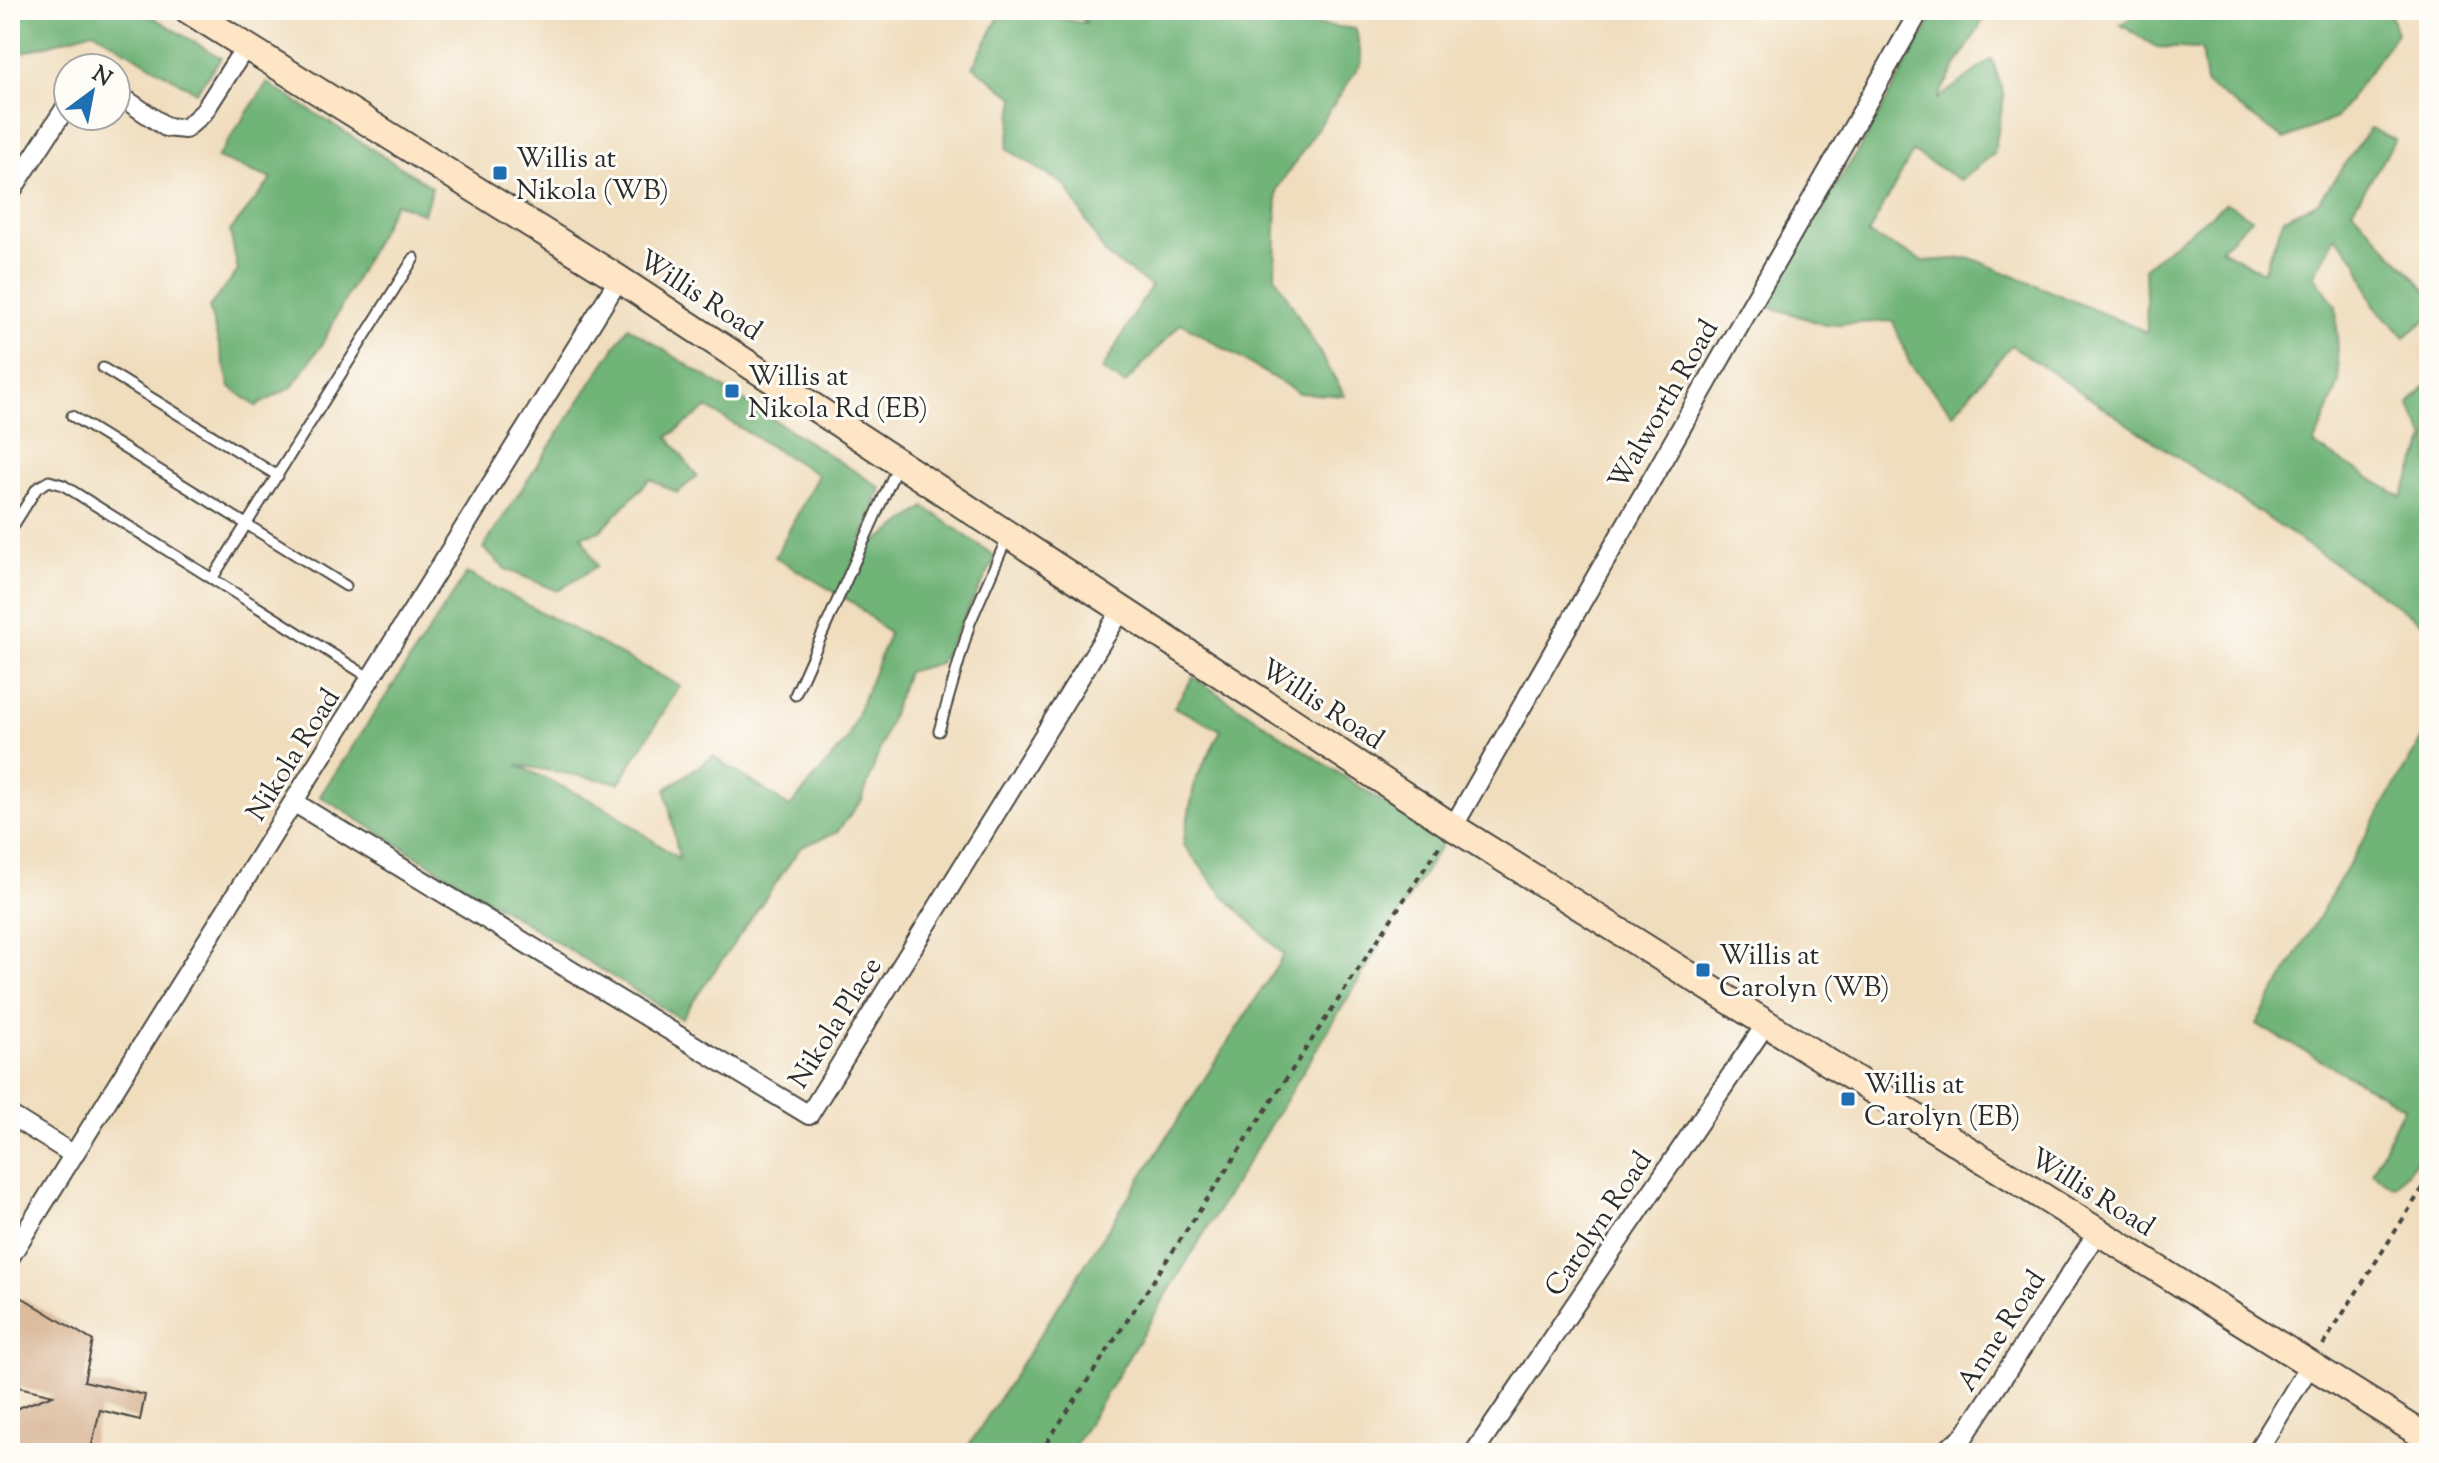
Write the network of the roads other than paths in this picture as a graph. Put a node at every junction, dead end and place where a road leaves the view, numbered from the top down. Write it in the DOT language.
graph roads {
  1 [pos="188,10"];
  2 [pos="1920,10"];
  3 [pos="246,46"];
  4 [pos="132,104"];
  5 [pos="52,129"];
  6 [pos="10,193"];
  7 [pos="414,258"];
  8 [pos="619,279"];
  9 [pos="103,368"];
  10 [pos="72,416"];
  11 [pos="899,462"];
  12 [pos="278,476"];
  13 [pos="248,522"];
  14 [pos="10,531"];
  15 [pos="1008,534"];
  16 [pos="212,579"];
  17 [pos="346,586"];
  18 [pos="1122,609"];
  19 [pos="372,679"];
  20 [pos="795,695"];
  21 [pos="939,731"];
  22 [pos="295,803"];
  23 [pos="1453,827"];
  24 [pos="1766,1024"];
  25 [pos="10,1115"];
  26 [pos="74,1155"];
  27 [pos="2098,1232"];
  28 [pos="10,1257"];
  29 [pos="2310,1365"];
  30 [pos="2429,1439"];
  31 [pos="1474,1453"];
  32 [pos="1943,1453"];
  33 [pos="2256,1453"];
  1 -- 3 [label="street, Willis Road"];
  2 -- 23 [label="street, Walworth Road"];
  3 -- 4 [label="street"];
  3 -- 8 [label="street, Willis Road"];
  5 -- 6 [label="street"];
  7 -- 12 [label="lane"];
  8 -- 11 [label="street, Willis Road"];
  8 -- 19 [label="street, Nikola Road"];
  9 -- 12 [label="lane"];
  10 -- 13 [label="lane"];
  11 -- 15 [label="street, Willis Road"];
  11 -- 20 [label="lane"];
  12 -- 13 [label="lane"];
  13 -- 16 [label="lane"];
  13 -- 17 [label="lane"];
  14 -- 16 [label="lane"];
  15 -- 18 [label="street, Willis Road"];
  15 -- 21 [label="lane"];
  16 -- 19 [label="lane"];
  18 -- 22 [label="street, Nikola Place"];
  18 -- 23 [label="street, Willis Road"];
  19 -- 22 [label="street, Nikola Road"];
  22 -- 26 [label="street, Nikola Road"];
  23 -- 24 [label="street, Willis Road"];
  24 -- 27 [label="street, Willis Road"];
  24 -- 31 [label="street, Carolyn Road"];
  25 -- 26 [label="street"];
  26 -- 28 [label="street, Nikola Road"];
  27 -- 29 [label="street, Willis Road"];
  27 -- 32 [label="street, Anne Road"];
  29 -- 30 [label="street, Willis Road"];
  29 -- 33 [label="street"];
}
